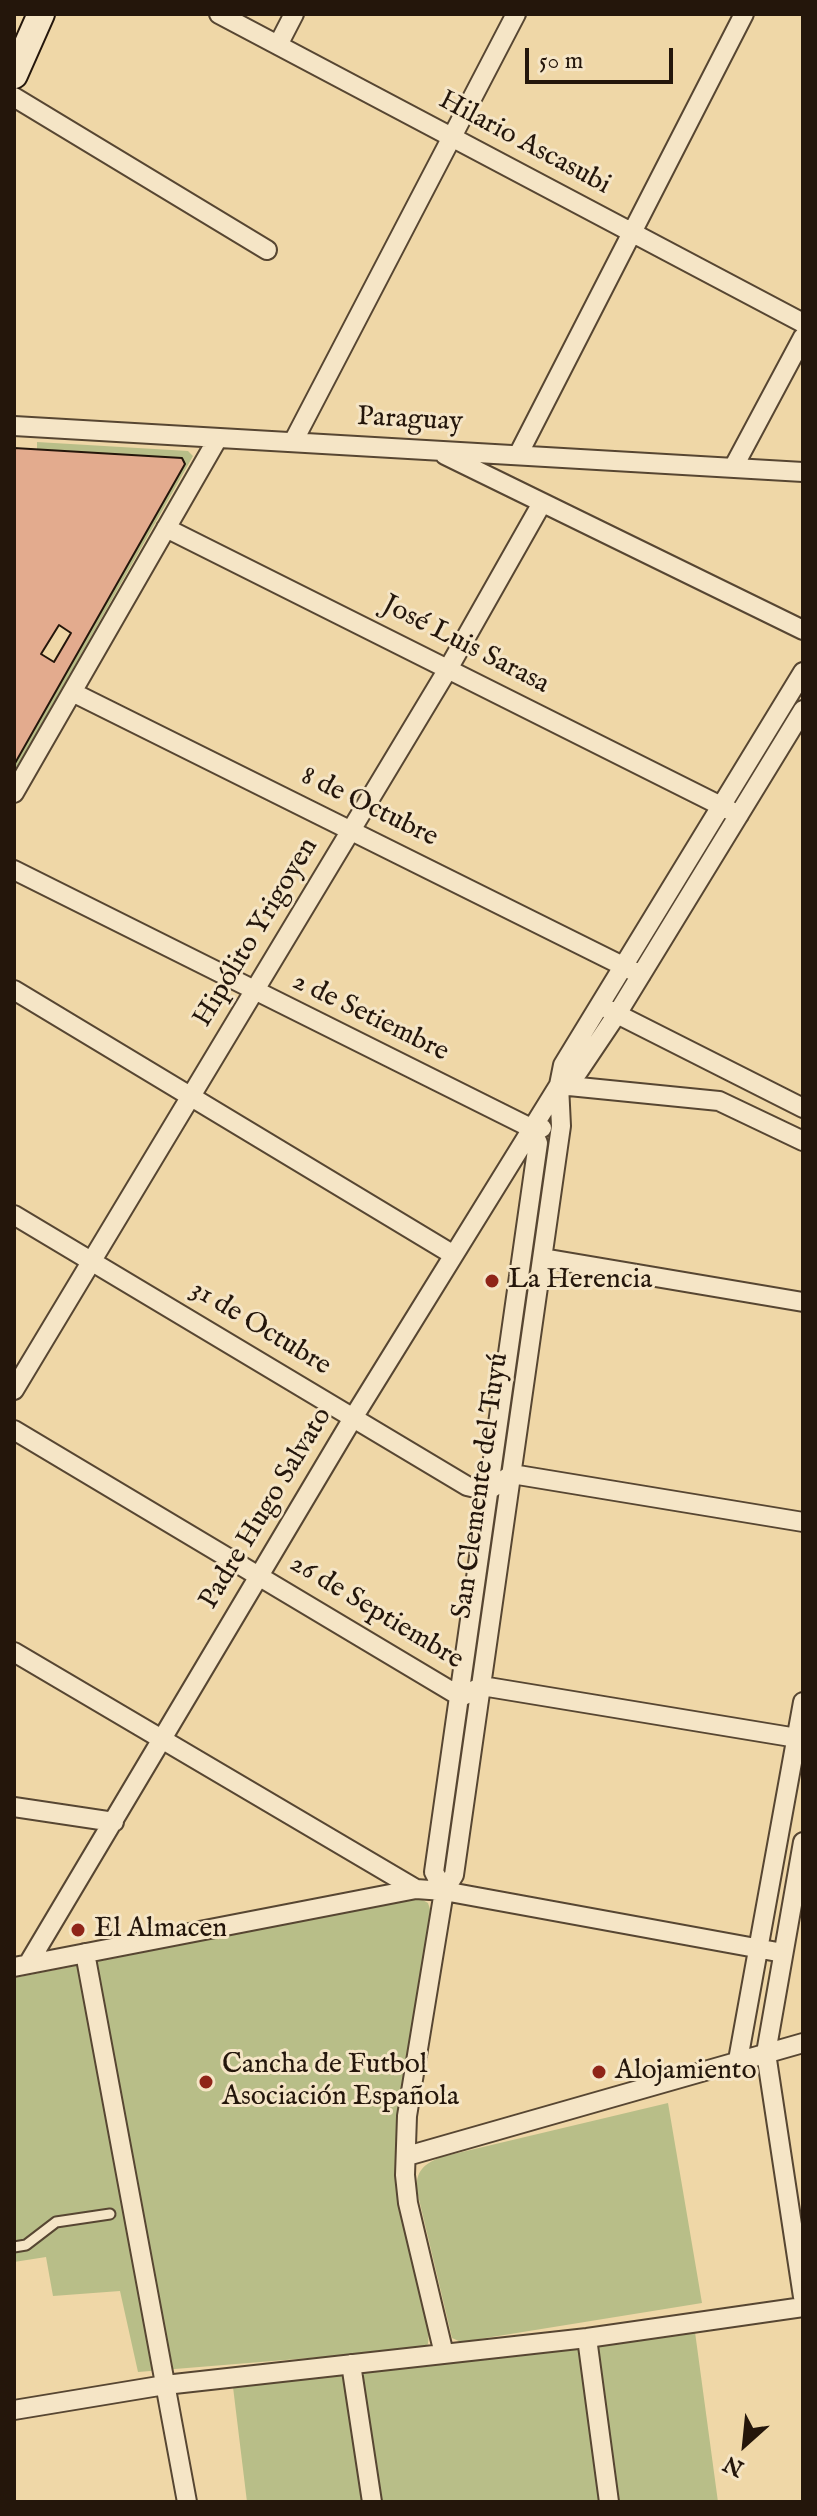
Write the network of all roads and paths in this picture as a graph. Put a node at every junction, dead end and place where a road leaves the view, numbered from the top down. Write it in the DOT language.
graph roads {
  1 [pos="41,14"];
  2 [pos="219,14"];
  3 [pos="294,14"];
  4 [pos="516,14"];
  5 [pos="744,14"];
  6 [pos="278,45"];
  7 [pos="14,75"];
  8 [pos="14,97"];
  9 [pos="452,137"];
  10 [pos="631,233"];
  11 [pos="267,250"];
  12 [pos="803,323"];
  13 [pos="803,337"];
  14 [pos="14,426"];
  15 [pos="218,438"];
  16 [pos="293,442"];
  17 [pos="435,450"];
  18 [pos="518,455"];
  19 [pos="733,468"];
  20 [pos="803,472"];
  21 [pos="542,503"];
  22 [pos="166,528"];
  23 [pos="803,630"];
  24 [pos="448,669"];
  25 [pos="803,672"];
  26 [pos="72,692"];
  27 [pos="803,710"];
  28 [pos="14,793"];
  29 [pos="721,806"];
  30 [pos="739,815"];
  31 [pos="351,831"];
  32 [pos="14,870"];
  33 [pos="633,971"];
  34 [pos="14,990"];
  35 [pos="254,992"];
  36 [pos="609,1010"];
  37 [pos="559,1085"];
  38 [pos="191,1096"];
  39 [pos="803,1108"];
  40 [pos="561,1126"];
  41 [pos="531,1128"];
  42 [pos="803,1141"];
  43 [pos="14,1215"];
  44 [pos="452,1254"];
  45 [pos="543,1258"];
  46 [pos="91,1261"];
  47 [pos="803,1302"];
  48 [pos="14,1390"];
  49 [pos="353,1418"];
  50 [pos="14,1430"];
  51 [pos="512,1474"];
  52 [pos="483,1490"];
  53 [pos="803,1522"];
  54 [pos="259,1576"];
  55 [pos="14,1652"];
  56 [pos="482,1686"];
  57 [pos="461,1697"];
  58 [pos="803,1702"];
  59 [pos="800,1738"];
  60 [pos="163,1740"];
  61 [pos="14,1807"];
  62 [pos="114,1822"];
  63 [pos="803,1842"];
  64 [pos="416,1889"];
  65 [pos="444,1891"];
  66 [pos="758,1949"];
  67 [pos="85,1953"];
  68 [pos="783,1953"];
  69 [pos="21,1966"];
  70 [pos="803,2043"];
  71 [pos="766,2053"];
  72 [pos="738,2060"];
  73 [pos="407,2156"];
  74 [pos="110,2214"];
  75 [pos="14,2247"];
  76 [pos="803,2297"];
  77 [pos="803,2307"];
  78 [pos="587,2338"];
  79 [pos="444,2354"];
  80 [pos="351,2364"];
  81 [pos="165,2385"];
  82 [pos="14,2410"];
  83 [pos="187,2502"];
  84 [pos="372,2502"];
  85 [pos="609,2502"];
  1 -- 7 [label="main road"];
  2 -- 6 [label="street, Hilario Ascasubi"];
  3 -- 6 [label="street"];
  4 -- 9 [label="street"];
  5 -- 10 [label="street"];
  6 -- 9 [label="street, Hilario Ascasubi"];
  8 -- 11 [label="street"];
  9 -- 10 [label="street, Hilario Ascasubi"];
  9 -- 16 [label="street"];
  10 -- 12 [label="street, Hilario Ascasubi"];
  10 -- 18 [label="street"];
  13 -- 19 [label="street"];
  14 -- 15 [label="street, Paraguay"];
  15 -- 16 [label="street, Paraguay"];
  15 -- 22 [label="street"];
  16 -- 17 [label="street, Paraguay"];
  17 -- 18 [label="street, Paraguay"];
  17 -- 21 [label="street"];
  18 -- 19 [label="street, Paraguay"];
  19 -- 20 [label="street, Paraguay"];
  21 -- 23 [label="street"];
  21 -- 24 [label="street, Hipólito Yrigoyen"];
  22 -- 24 [label="street, José Luis Sarasa"];
  22 -- 26 [label="street"];
  24 -- 29 [label="street, José Luis Sarasa"];
  24 -- 31 [label="street, Hipólito Yrigoyen"];
  25 -- 29 [label="street, Padre Hugo Salvato"];
  26 -- 28 [label="street"];
  26 -- 31 [label="street, 8 de Octubre"];
  27 -- 30 [label="street, Padre Hugo Salvato"];
  29 -- 30 [label="street, José Luis Sarasa"];
  29 -- 33 [label="street, Padre Hugo Salvato"];
  30 -- 33 [label="street, Padre Hugo Salvato"];
  31 -- 33 [label="street, 8 de Octubre"];
  31 -- 35 [label="street, Hipólito Yrigoyen"];
  32 -- 35 [label="street, 2 de Setiembre"];
  33 -- 36 [label="street, Padre Hugo Salvato"];
  34 -- 38 [label="street"];
  35 -- 38 [label="street, Hipólito Yrigoyen"];
  35 -- 41 [label="street, 2 de Setiembre"];
  36 -- 37 [label="street, Padre Hugo Salvato"];
  36 -- 39 [label="street"];
  37 -- 40 [label="street, San Clemente del Tuyú"];
  37 -- 41 [label="street, Padre Hugo Salvato"];
  37 -- 42 [label="street"];
  38 -- 44 [label="street"];
  38 -- 46 [label="street, Hipólito Yrigoyen"];
  40 -- 41 [label="street"];
  40 -- 45 [label="street, San Clemente del Tuyú"];
  41 -- 44 [label="street, Padre Hugo Salvato"];
  41 -- 52 [label="street, San Clemente del Tuyú"];
  43 -- 46 [label="street, 31 de Octubre"];
  44 -- 49 [label="street, Padre Hugo Salvato"];
  45 -- 47 [label="street"];
  45 -- 51 [label="street, San Clemente del Tuyú"];
  46 -- 48 [label="street, Hipólito Yrigoyen"];
  46 -- 49 [label="street, 31 de Octubre"];
  49 -- 52 [label="street, 31 de Octubre"];
  49 -- 54 [label="street, Padre Hugo Salvato"];
  50 -- 54 [label="street, 26 de Septiembre"];
  51 -- 52 [label="street"];
  51 -- 53 [label="street"];
  51 -- 56 [label="street, San Clemente del Tuyú"];
  52 -- 57 [label="street, San Clemente del Tuyú"];
  54 -- 57 [label="street, 26 de Septiembre"];
  54 -- 60 [label="street, Padre Hugo Salvato"];
  55 -- 60 [label="street"];
  56 -- 57 [label="street"];
  56 -- 59 [label="street"];
  56 -- 65 [label="street, San Clemente del Tuyú"];
  57 -- 65 [label="street, San Clemente del Tuyú"];
  58 -- 59 [label="street"];
  59 -- 66 [label="street"];
  60 -- 62 [label="street, Padre Hugo Salvato"];
  60 -- 64 [label="street"];
  61 -- 62 [label="street"];
  62 -- 69 [label="street, Padre Hugo Salvato"];
  63 -- 68 [label="street"];
  64 -- 65 [label="street"];
  64 -- 67 [label="street"];
  65 -- 66 [label="street"];
  65 -- 73 [label="street, San Clemente del Tuyú"];
  66 -- 68 [label="street"];
  66 -- 72 [label="street"];
  67 -- 69 [label="street"];
  67 -- 81 [label="street"];
  68 -- 71 [label="street"];
  70 -- 71 [label="street"];
  71 -- 72 [label="street"];
  71 -- 76 [label="street"];
  72 -- 73 [label="street"];
  73 -- 79 [label="street, San Clemente del Tuyú"];
  74 -- 75 [label="lane"];
  77 -- 78 [label="street"];
  78 -- 79 [label="street"];
  78 -- 85 [label="street"];
  79 -- 80 [label="street"];
  80 -- 81 [label="street"];
  80 -- 84 [label="street"];
  81 -- 82 [label="street"];
  81 -- 83 [label="street"];
}
